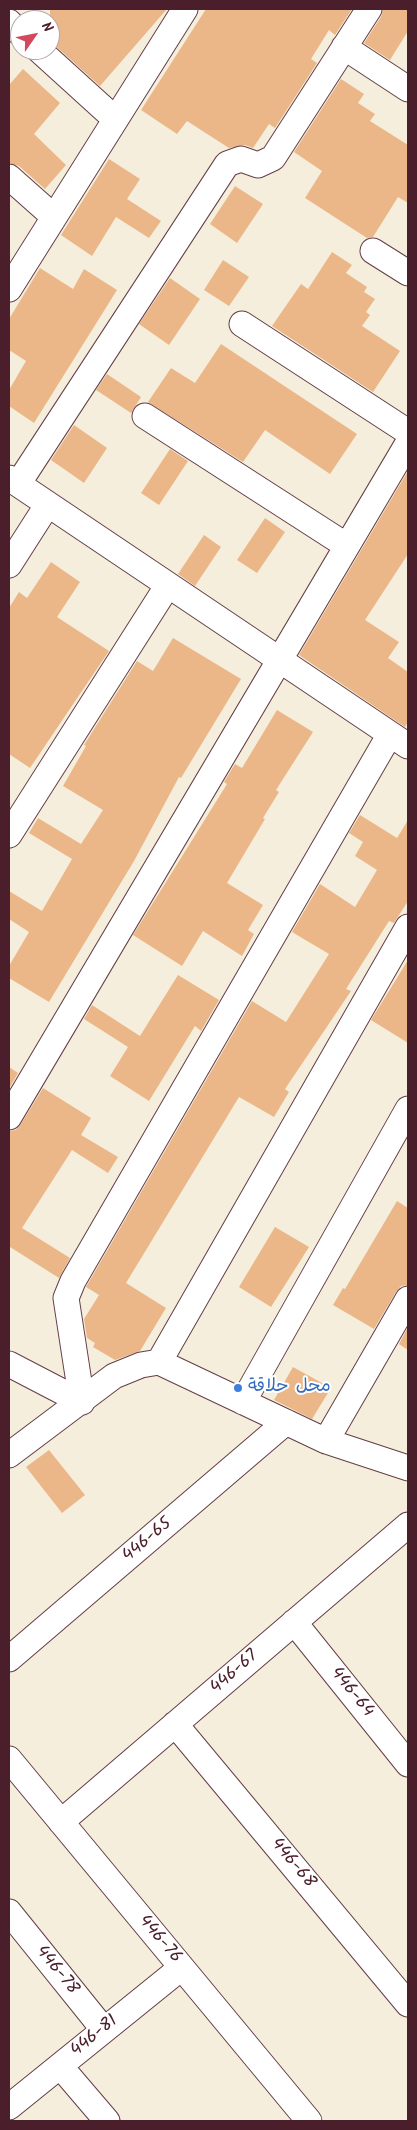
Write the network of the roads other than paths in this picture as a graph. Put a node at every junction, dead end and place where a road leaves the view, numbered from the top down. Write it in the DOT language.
graph roads {
  1 [pos="185,9"];
  2 [pos="368,9"];
  3 [pos="344,47"];
  4 [pos="50,60"];
  5 [pos="408,89"];
  6 [pos="115,119"];
  7 [pos="9,177"];
  8 [pos="54,217"];
  9 [pos="373,251"];
  10 [pos="408,273"];
  11 [pos="9,288"];
  12 [pos="242,324"];
  13 [pos="145,416"];
  14 [pos="408,432"];
  15 [pos="408,443"];
  16 [pos="13,481"];
  17 [pos="48,504"];
  18 [pos="347,546"];
  19 [pos="9,565"];
  20 [pos="168,585"];
  21 [pos="280,660"];
  22 [pos="399,740"];
  23 [pos="9,835"];
  24 [pos="408,926"];
  25 [pos="408,1109"];
  26 [pos="9,1117"];
  27 [pos="408,1299"];
  28 [pos="159,1362"];
  29 [pos="9,1364"];
  30 [pos="82,1402"];
  31 [pos="243,1402"];
  32 [pos="286,1422"];
  33 [pos="326,1441"];
  34 [pos="15,1450"];
  35 [pos="408,1468"];
  36 [pos="408,1525"];
  37 [pos="294,1622"];
  38 [pos="9,1659"];
  39 [pos="176,1724"];
  40 [pos="9,1759"];
  41 [pos="408,1764"];
  42 [pos="61,1822"];
  43 [pos="9,1912"];
  44 [pos="182,1968"];
  45 [pos="408,2004"];
  46 [pos="104,2030"];
  47 [pos="60,2066"];
  48 [pos="9,2107"];
  49 [pos="107,2121"];
  50 [pos="309,2121"];
  1 -- 6 [label="street"];
  2 -- 3 [label="street"];
  3 -- 5 [label="street"];
  3 -- 16 [label="street"];
  4 -- 6 [label="street"];
  6 -- 8 [label="street"];
  7 -- 8 [label="street"];
  8 -- 11 [label="street"];
  9 -- 10 [label="street"];
  12 -- 14 [label="street"];
  13 -- 18 [label="street"];
  15 -- 18 [label="street"];
  16 -- 17 [label="street"];
  17 -- 19 [label="street"];
  17 -- 20 [label="street"];
  18 -- 21 [label="street"];
  20 -- 21 [label="street"];
  20 -- 23 [label="street"];
  21 -- 22 [label="street"];
  21 -- 26 [label="street"];
  22 -- 30 [label="street"];
  24 -- 28 [label="street"];
  25 -- 31 [label="street"];
  27 -- 33 [label="street"];
  28 -- 30 [label="street"];
  28 -- 31 [label="street"];
  29 -- 30 [label="street"];
  30 -- 34 [label="street"];
  31 -- 32 [label="street"];
  32 -- 33 [label="street"];
  32 -- 38 [label="street, 446-65"];
  33 -- 35 [label="street"];
  36 -- 37 [label="street, 446-67"];
  37 -- 39 [label="street, 446-67"];
  37 -- 41 [label="street, 446-64"];
  39 -- 42 [label="street, 446-67"];
  39 -- 45 [label="street, 446-68"];
  40 -- 42 [label="street, 446-76"];
  42 -- 44 [label="street, 446-76"];
  43 -- 46 [label="street, 446-78"];
  44 -- 46 [label="street, 446-81"];
  44 -- 50 [label="street, 446-76"];
  46 -- 47 [label="street, 446-81"];
  47 -- 48 [label="street, 446-81"];
  47 -- 49 [label="street"];
}
